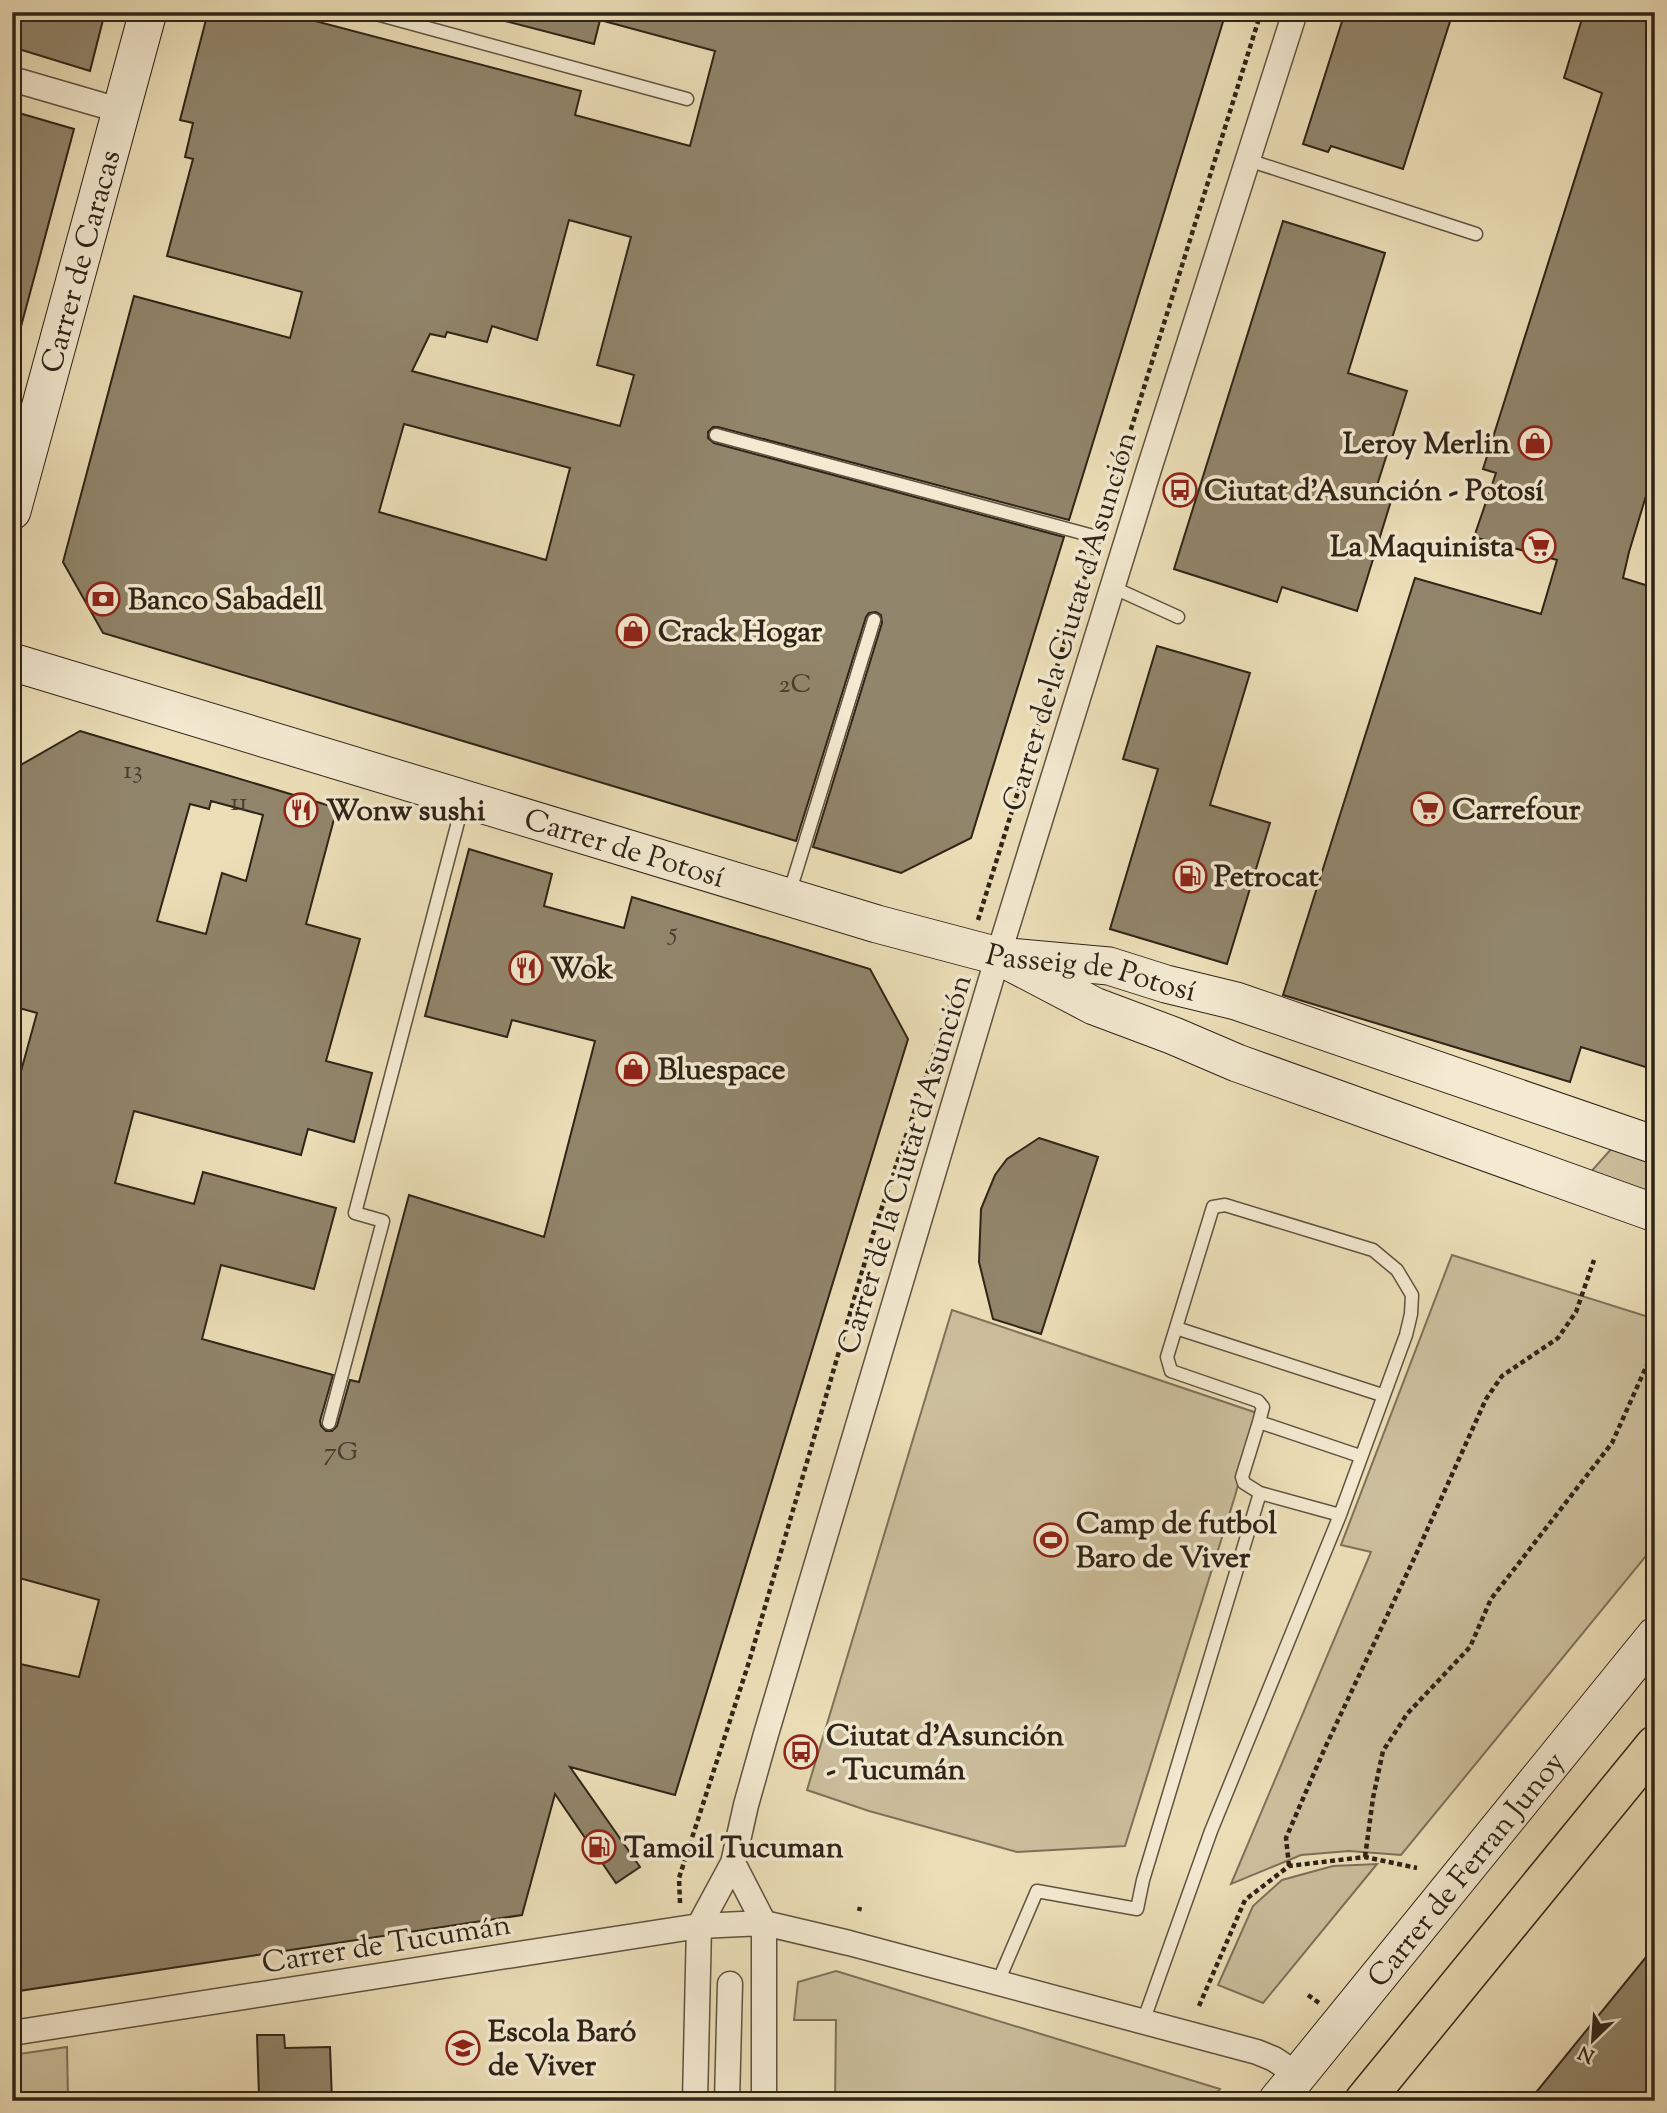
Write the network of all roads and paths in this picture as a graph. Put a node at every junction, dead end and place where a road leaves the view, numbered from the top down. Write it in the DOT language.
graph roads {
  1 [pos="148,12"];
  2 [pos="369,12"];
  3 [pos="1261,12"];
  4 [pos="1295,12"];
  5 [pos="12,79"];
  6 [pos="687,99"];
  7 [pos="122,111"];
  8 [pos="1248,160"];
  9 [pos="1476,234"];
  10 [pos="716,435"];
  11 [pos="12,511"];
  12 [pos="1097,537"];
  13 [pos="1112,587"];
  14 [pos="1178,617"];
  15 [pos="874,621"];
  16 [pos="12,662"];
  17 [pos="464,799"];
  18 [pos="996,861"];
  19 [pos="788,898"];
  20 [pos="998,956"];
  21 [pos="932,1063"];
  22 [pos="1655,1144"];
  23 [pos="1655,1213"];
  24 [pos="1594,1260"];
  25 [pos="1176,1328"];
  26 [pos="1655,1347"];
  27 [pos="1382,1395"];
  28 [pos="1259,1422"];
  29 [pos="329,1423"];
  30 [pos="1360,1456"];
  31 [pos="1259,1493"];
  32 [pos="1340,1515"];
  33 [pos="1655,1636"];
  34 [pos="1655,1745"];
  35 [pos="1365,1857"];
  36 [pos="733,1863"];
  37 [pos="1289,1866"];
  38 [pos="1418,1868"];
  39 [pos="679,1878"];
  40 [pos="764,1923"];
  41 [pos="699,1926"];
  42 [pos="998,1982"];
  43 [pos="730,1984"];
  44 [pos="1199,2006"];
  45 [pos="1143,2022"];
  46 [pos="12,2032"];
  47 [pos="1287,2088"];
  48 [pos="695,2101"];
  49 [pos="727,2101"];
  50 [pos="764,2101"];
  51 [pos="1364,2101"];
  1 -- 7 [label="street, Carrer de Caracas"];
  2 -- 6 [label="lane"];
  3 -- 12 [label="path, Carrer de la Ciutat d'Asunción"];
  4 -- 8 [label="street, Carrer de la Ciutat d'Asunción"];
  5 -- 7 [label="street"];
  7 -- 11 [label="street, Carrer de Caracas"];
  8 -- 9 [label="lane"];
  8 -- 13 [label="street, Carrer de la Ciutat d'Asunción"];
  10 -- 12 [label="lane"];
  12 -- 18 [label="path, Carrer de la Ciutat d'Asunción"];
  13 -- 14 [label="lane"];
  13 -- 20 [label="street, Carrer de la Ciutat d'Asunción"];
  15 -- 19 [label="lane"];
  16 -- 17 [label="street, Carrer de Potosí"];
  17 -- 19 [label="street, Carrer de Potosí"];
  17 -- 29 [label="lane"];
  19 -- 20 [label="street, Carrer de Potosí"];
  20 -- 22 [label="street, Passeig de Potosí"];
  20 -- 23 [label="street, Passeig de Potosí"];
  20 -- 36 [label="street, Carrer de la Ciutat d'Asunción"];
  21 -- 39 [label="path, Carrer de la Ciutat d'Asunción"];
  24 -- 37 [label="path"];
  25 -- 27 [label="lane"];
  25 -- 27 [label="lane"];
  25 -- 28 [label="lane"];
  26 -- 35 [label="path"];
  27 -- 30 [label="lane"];
  28 -- 30 [label="lane"];
  28 -- 31 [label="lane"];
  30 -- 32 [label="lane"];
  31 -- 32 [label="lane"];
  31 -- 42 [label="lane"];
  32 -- 45 [label="lane"];
  33 -- 47 [label="street, Carrer de Ferran Junoy"];
  34 -- 51 [label="highway"];
  35 -- 37 [label="path"];
  35 -- 38 [label="path"];
  36 -- 40 [label="street"];
  36 -- 41 [label="street"];
  37 -- 44 [label="path"];
  40 -- 41 [label="street, Carrer de Tucumán"];
  40 -- 42 [label="street, Carrer de Tucumán"];
  40 -- 50 [label="street"];
  41 -- 46 [label="street, Carrer de Tucumán"];
  41 -- 48 [label="street"];
  42 -- 45 [label="street, Carrer de Tucumán"];
  43 -- 49 [label="street"];
  45 -- 47 [label="street, Carrer de Tucumán"];
}
